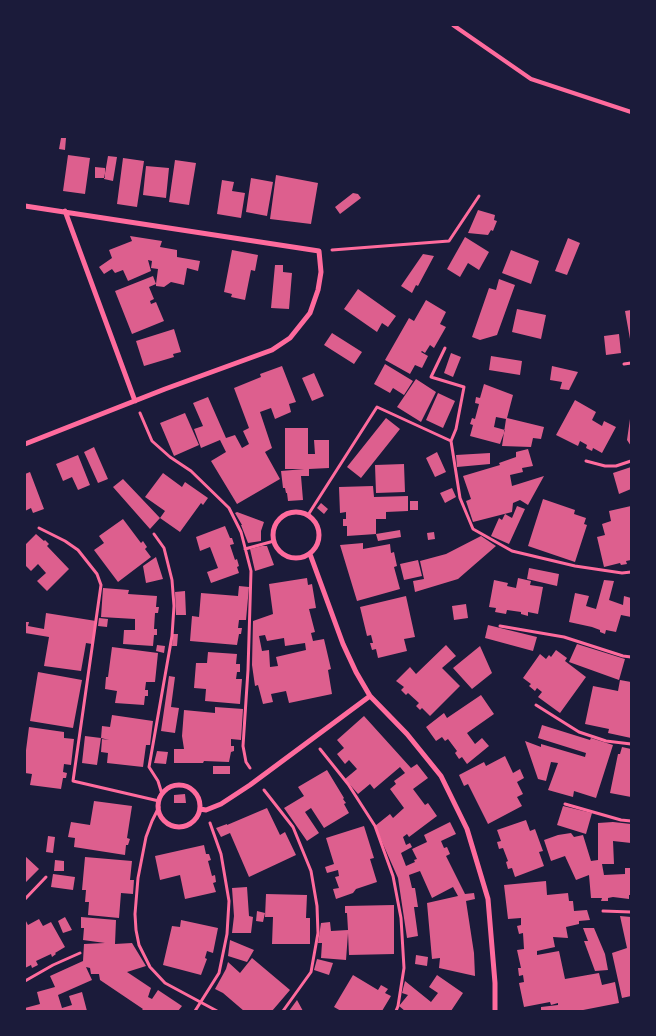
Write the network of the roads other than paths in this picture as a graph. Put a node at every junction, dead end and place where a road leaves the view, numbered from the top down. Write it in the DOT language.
graph roads {
  1 [pos="453,25"];
  2 [pos="631,112"];
  3 [pos="25,206"];
  4 [pos="65,211"];
  5 [pos="135,401"];
  6 [pos="25,444"];
  7 [pos="310,554"];
  8 [pos="370,696"];
  9 [pos="203,810"];
  10 [pos="494,1011"];
  1 -- 2 [label="lane"];
  3 -- 4 [label="street"];
  4 -- 5 [label="street"];
  4 -- 5 [label="street"];
  5 -- 6 [label="street"];
  7 -- 7 [label="street"];
  7 -- 8 [label="street"];
  8 -- 9 [label="street"];
  8 -- 10 [label="street"];
  9 -- 9 [label="street"];
}
